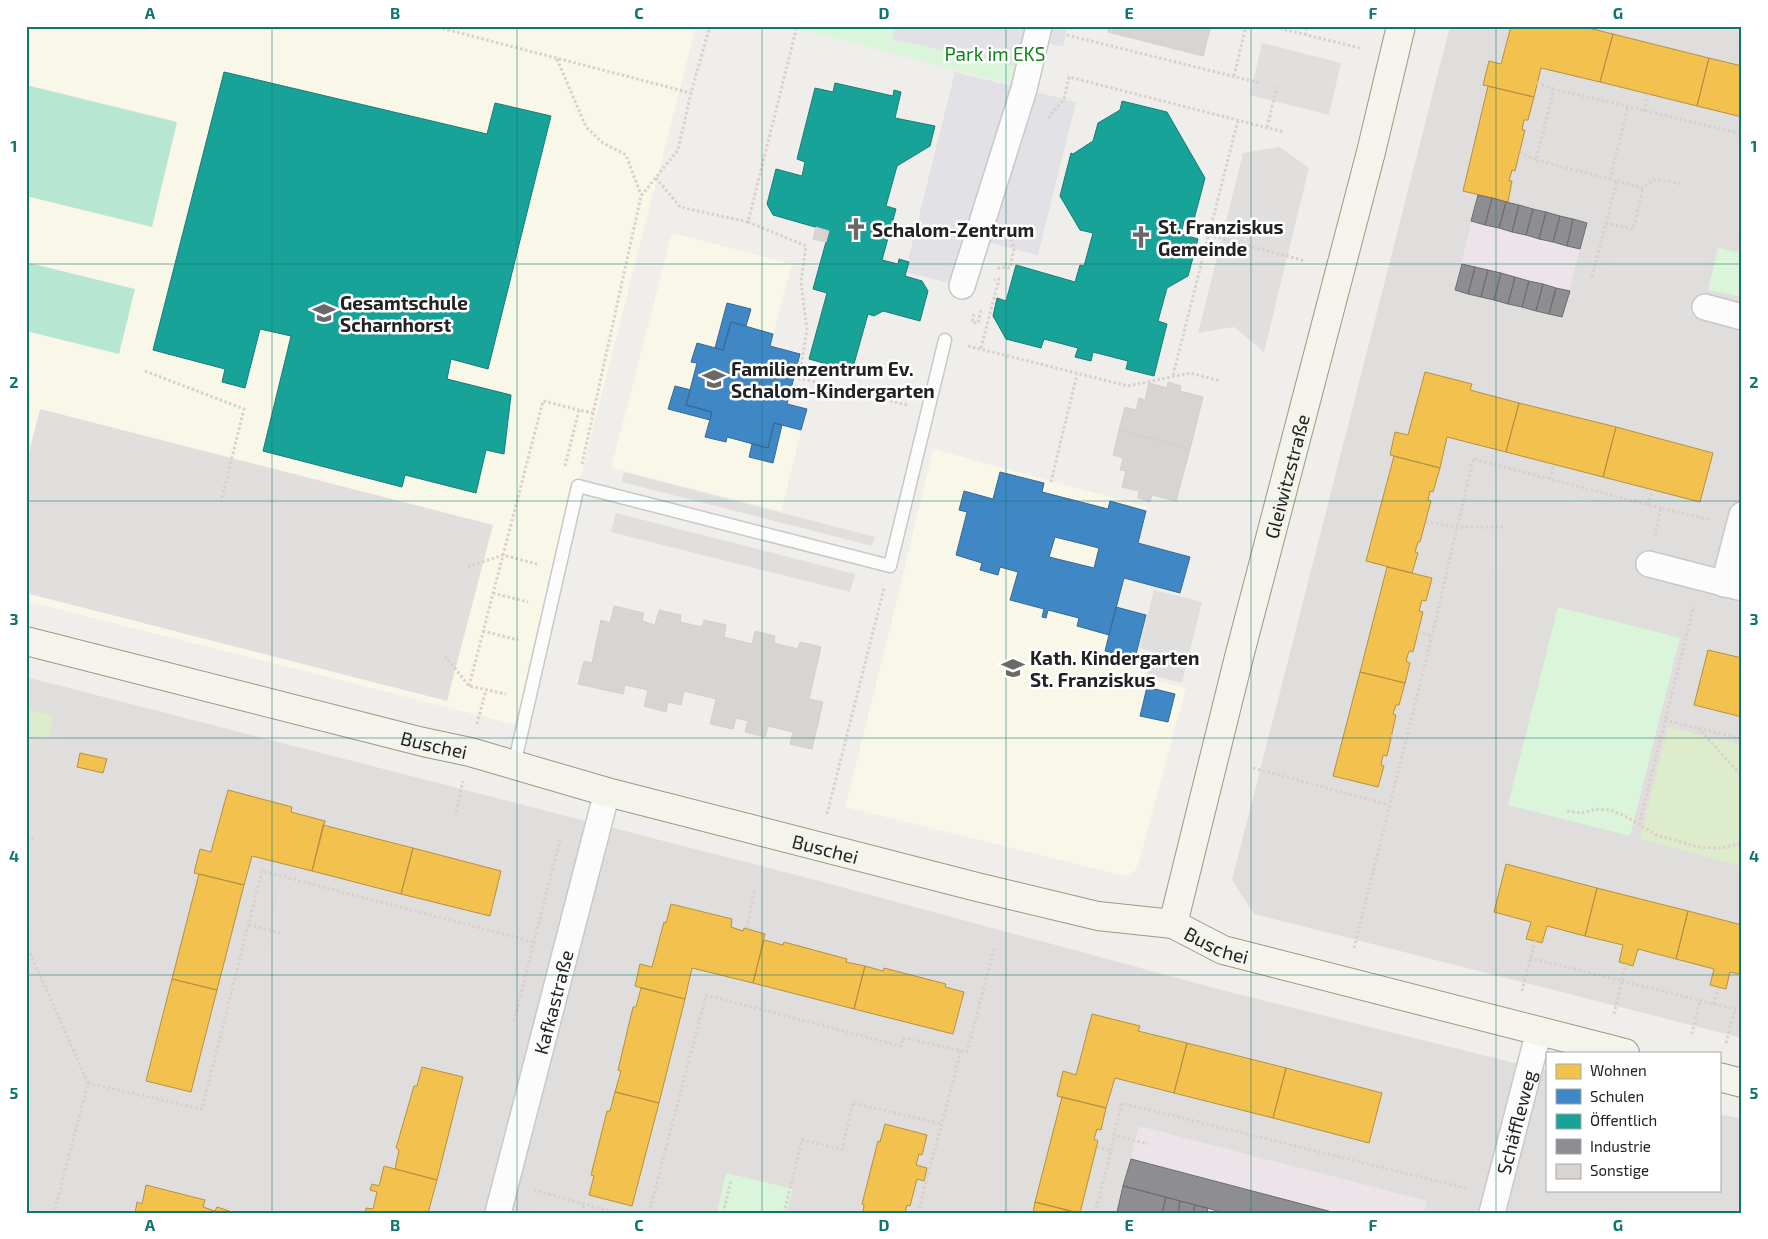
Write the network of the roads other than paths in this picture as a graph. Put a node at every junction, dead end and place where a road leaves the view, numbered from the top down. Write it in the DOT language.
graph roads {
  1 [pos="1401,26"];
  2 [pos="1039,27"];
  3 [pos="962,286"];
  4 [pos="1705,306"];
  5 [pos="1742,317"];
  6 [pos="945,340"];
  7 [pos="1740,521"];
  8 [pos="1649,564"];
  9 [pos="1733,586"];
  10 [pos="26,641"];
  11 [pos="514,764"];
  12 [pos="607,792"];
  13 [pos="1173,924"];
  14 [pos="1539,1031"];
  15 [pos="1621,1052"];
  16 [pos="1720,1077"];
  17 [pos="1742,1083"];
  18 [pos="1494,1204"];
  19 [pos="498,1213"];
  1 -- 13 [label="street, Gleiwitzstraße"];
  2 -- 3 [label="street"];
  4 -- 5 [label="street"];
  6 -- 11 [label="lane"];
  7 -- 9 [label="street"];
  8 -- 9 [label="street"];
  10 -- 11 [label="street, Buschei"];
  11 -- 12 [label="street, Buschei"];
  12 -- 13 [label="street, Buschei"];
  12 -- 19 [label="street, Kafkastraße"];
  13 -- 14 [label="street, Buschei"];
  14 -- 15 [label="street, Buschei"];
  14 -- 18 [label="street, Schäffleweg"];
  16 -- 17 [label="street"];
}
